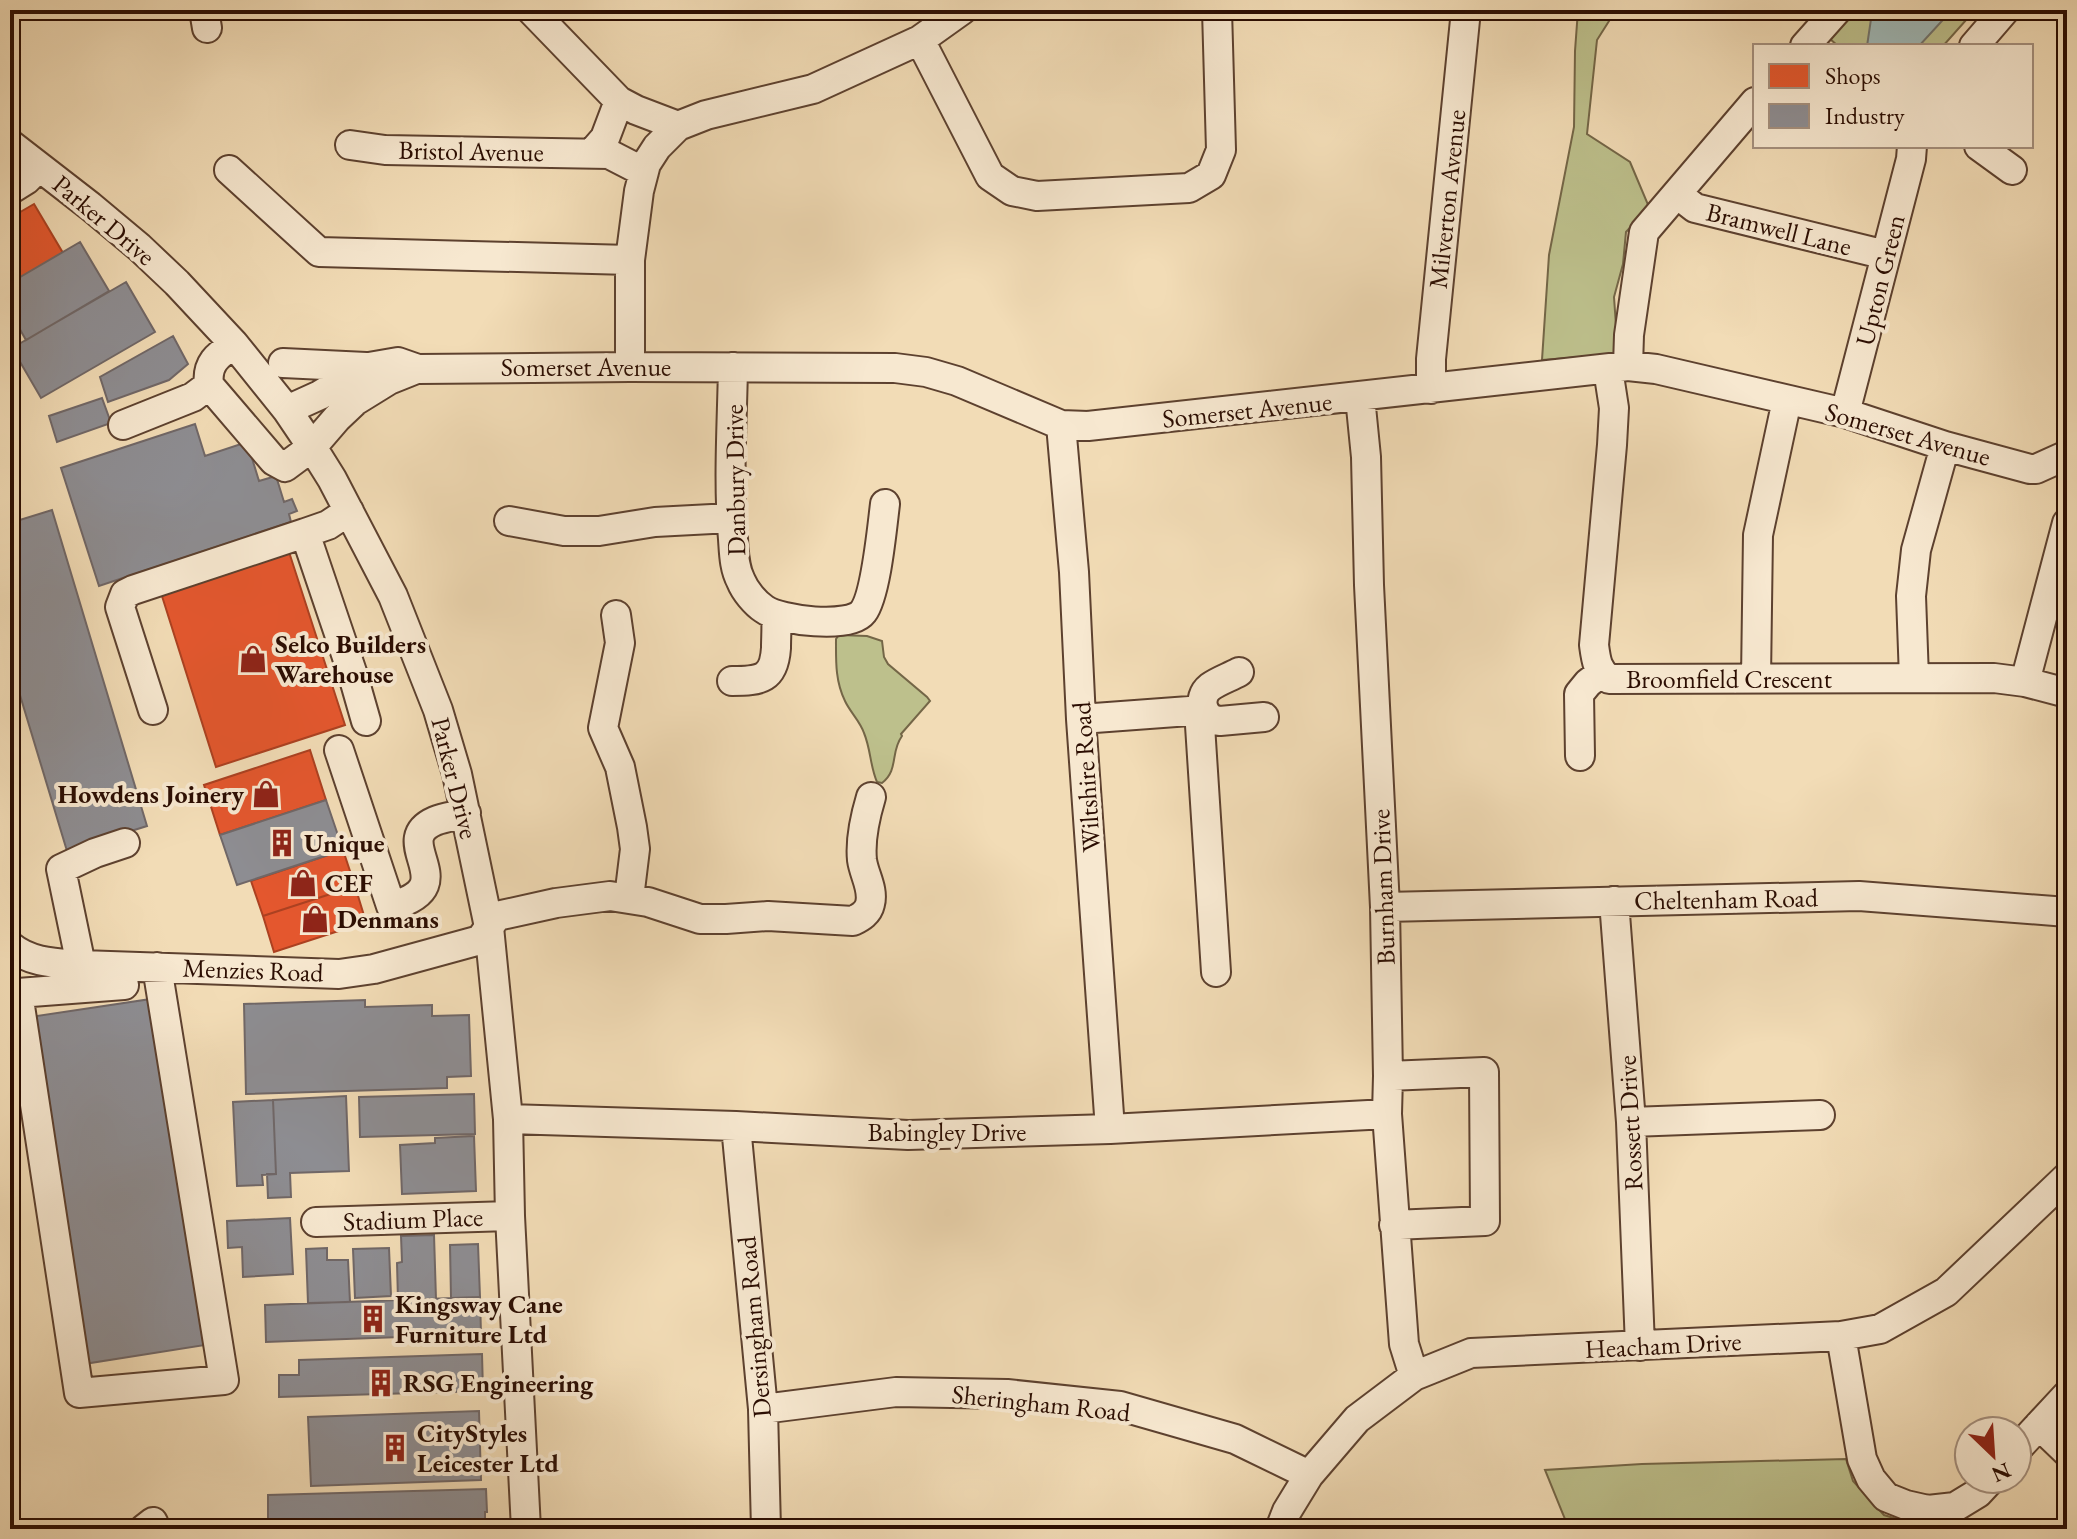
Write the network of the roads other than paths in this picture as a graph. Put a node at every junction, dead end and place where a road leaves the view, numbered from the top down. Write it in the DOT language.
graph roads {
  1 [pos="531,10"];
  2 [pos="962,10"];
  3 [pos="1217,10"];
  4 [pos="1466,10"];
  5 [pos="1837,10"];
  6 [pos="2005,10"];
  7 [pos="920,40"];
  8 [pos="1813,43"];
  9 [pos="1976,44"];
  10 [pos="619,101"];
  11 [pos="1753,104"];
  12 [pos="10,125"];
  13 [pos="678,126"];
  14 [pos="10,144"];
  15 [pos="350,145"];
  16 [pos="1912,148"];
  17 [pos="1982,148"];
  18 [pos="592,153"];
  19 [pos="650,159"];
  20 [pos="39,167"];
  21 [pos="229,170"];
  22 [pos="2012,170"];
  23 [pos="10,190"];
  24 [pos="1677,194"];
  25 [pos="1886,255"];
  26 [pos="630,260"];
  27 [pos="234,344"];
  28 [pos="283,363"];
  29 [pos="369,367"];
  30 [pos="630,367"];
  31 [pos="733,367"];
  32 [pos="1618,368"];
  33 [pos="418,369"];
  34 [pos="209,385"];
  35 [pos="1431,389"];
  36 [pos="1360,397"];
  37 [pos="1787,400"];
  38 [pos="287,410"];
  39 [pos="1845,413"];
  40 [pos="123,425"];
  41 [pos="1061,425"];
  42 [pos="1945,446"];
  43 [pos="312,447"];
  44 [pos="2063,465"];
  45 [pos="885,504"];
  46 [pos="349,511"];
  47 [pos="731,518"];
  48 [pos="509,521"];
  49 [pos="2067,523"];
  50 [pos="305,533"];
  51 [pos="616,615"];
  52 [pos="776,616"];
  53 [pos="1239,672"];
  54 [pos="1601,673"];
  55 [pos="1756,678"];
  56 [pos="1914,678"];
  57 [pos="732,681"];
  58 [pos="2025,682"];
  59 [pos="2067,693"];
  60 [pos="153,710"];
  61 [pos="1201,710"];
  62 [pos="1264,717"];
  63 [pos="1081,719"];
  64 [pos="366,721"];
  65 [pos="339,750"];
  66 [pos="1580,756"];
  67 [pos="871,797"];
  68 [pos="466,813"];
  69 [pos="125,843"];
  70 [pos="629,898"];
  71 [pos="1614,901"];
  72 [pos="1385,907"];
  73 [pos="2067,912"];
  74 [pos="489,927"];
  75 [pos="10,946"];
  76 [pos="81,965"];
  77 [pos="157,967"];
  78 [pos="1216,972"];
  79 [pos="124,985"];
  80 [pos="1388,1076"];
  81 [pos="1387,1114"];
  82 [pos="1820,1115"];
  83 [pos="508,1119"];
  84 [pos="1631,1122"];
  85 [pos="736,1126"];
  86 [pos="1110,1129"];
  87 [pos="2067,1177"];
  88 [pos="510,1216"];
  89 [pos="316,1222"];
  90 [pos="1394,1225"];
  91 [pos="1841,1336"];
  92 [pos="1640,1346"];
  93 [pos="1414,1376"];
  94 [pos="2067,1395"];
  95 [pos="763,1409"];
  96 [pos="2039,1425"];
  97 [pos="2033,1432"];
  98 [pos="2067,1452"];
  99 [pos="1309,1475"];
  100 [pos="1975,1495"];
  101 [pos="526,1529"];
  102 [pos="766,1529"];
  103 [pos="1280,1529"];
  1 -- 10 [label="street"];
  2 -- 7 [label="street"];
  3 -- 7 [label="street"];
  4 -- 35 [label="street, Milverton Avenue"];
  5 -- 8 [label="street"];
  6 -- 9 [label="street"];
  7 -- 13 [label="street"];
  10 -- 13 [label="street"];
  10 -- 18 [label="street"];
  11 -- 24 [label="street, Broomfield Crescent"];
  12 -- 20 [label="street, Parker Drive"];
  13 -- 19 [label="street"];
  14 -- 20 [label="street, Parker Drive"];
  15 -- 18 [label="street, Bristol Avenue"];
  16 -- 25 [label="street, Upton Green"];
  17 -- 22 [label="street"];
  18 -- 19 [label="street, Bristol Avenue"];
  19 -- 26 [label="street"];
  20 -- 23 [label="street"];
  20 -- 27 [label="street, Parker Drive"];
  21 -- 26 [label="street"];
  24 -- 25 [label="street, Bramwell Lane"];
  24 -- 32 [label="street, Broomfield Crescent"];
  25 -- 39 [label="street, Upton Green"];
  26 -- 30 [label="street"];
  27 -- 34 [label="street"];
  27 -- 38 [label="street, Parker Drive"];
  28 -- 29 [label="street, Somerset Avenue"];
  29 -- 33 [label="street, Somerset Avenue"];
  29 -- 38 [label="street, Somerset Avenue"];
  30 -- 31 [label="street, Somerset Avenue"];
  30 -- 33 [label="street, Somerset Avenue"];
  31 -- 41 [label="street, Somerset Avenue"];
  31 -- 47 [label="street, Danbury Drive"];
  32 -- 35 [label="street, Somerset Avenue"];
  32 -- 37 [label="street, Somerset Avenue"];
  32 -- 54 [label="street, Broomfield Crescent"];
  33 -- 43 [label="street, Somerset Avenue"];
  34 -- 40 [label="street"];
  34 -- 43 [label="street"];
  35 -- 36 [label="street, Somerset Avenue"];
  36 -- 41 [label="street, Somerset Avenue"];
  36 -- 72 [label="street, Burnham Drive"];
  37 -- 39 [label="street, Somerset Avenue"];
  37 -- 55 [label="street"];
  38 -- 43 [label="street, Parker Drive"];
  39 -- 42 [label="street, Somerset Avenue"];
  41 -- 63 [label="street, Wiltshire Road"];
  42 -- 44 [label="street, Somerset Avenue"];
  42 -- 56 [label="street"];
  43 -- 46 [label="street, Parker Drive"];
  45 -- 52 [label="street"];
  46 -- 50 [label="street"];
  46 -- 68 [label="street, Parker Drive"];
  47 -- 48 [label="street"];
  47 -- 52 [label="street, Danbury Drive"];
  49 -- 58 [label="street"];
  50 -- 60 [label="street"];
  50 -- 64 [label="street"];
  51 -- 70 [label="street"];
  52 -- 57 [label="street"];
  53 -- 61 [label="street"];
  54 -- 55 [label="street, Broomfield Crescent"];
  54 -- 66 [label="street"];
  55 -- 56 [label="street, Broomfield Crescent"];
  56 -- 58 [label="street, Broomfield Crescent"];
  58 -- 59 [label="street, Broomfield Crescent"];
  61 -- 62 [label="street"];
  61 -- 63 [label="street"];
  61 -- 78 [label="street"];
  63 -- 86 [label="street, Wiltshire Road"];
  65 -- 68 [label="street"];
  67 -- 70 [label="street, Menzies Road"];
  68 -- 74 [label="street, Parker Drive"];
  69 -- 76 [label="street"];
  70 -- 74 [label="street, Menzies Road"];
  71 -- 72 [label="street, Cheltenham Road"];
  71 -- 73 [label="street, Cheltenham Road"];
  71 -- 84 [label="street, Rossett Drive"];
  72 -- 80 [label="street, Burnham Drive"];
  74 -- 77 [label="street, Menzies Road"];
  74 -- 83 [label="street, Parker Drive"];
  75 -- 76 [label="street, Menzies Road"];
  76 -- 77 [label="street, Menzies Road"];
  77 -- 79 [label="street"];
  80 -- 81 [label="street, Burnham Drive"];
  80 -- 90 [label="street"];
  81 -- 86 [label="street, Babingley Drive"];
  81 -- 90 [label="street, Burnham Drive"];
  82 -- 84 [label="street"];
  83 -- 85 [label="street, Babingley Drive"];
  83 -- 88 [label="street, Parker Drive"];
  84 -- 92 [label="street, Rossett Drive"];
  85 -- 86 [label="street, Babingley Drive"];
  85 -- 95 [label="street, Dersingham Road"];
  87 -- 91 [label="street, Heacham Drive"];
  88 -- 89 [label="street, Stadium Place"];
  88 -- 101 [label="street, Parker Drive"];
  90 -- 93 [label="street, Burnham Drive"];
  91 -- 92 [label="street, Heacham Drive"];
  91 -- 100 [label="street"];
  92 -- 93 [label="street, Heacham Drive"];
  93 -- 99 [label="street, Heacham Drive"];
  94 -- 96 [label="street"];
  95 -- 99 [label="street, Sheringham Road"];
  95 -- 102 [label="street, Dersingham Road"];
  96 -- 97 [label="street"];
  96 -- 98 [label="street"];
  99 -- 103 [label="street, Heacham Drive"];
}
